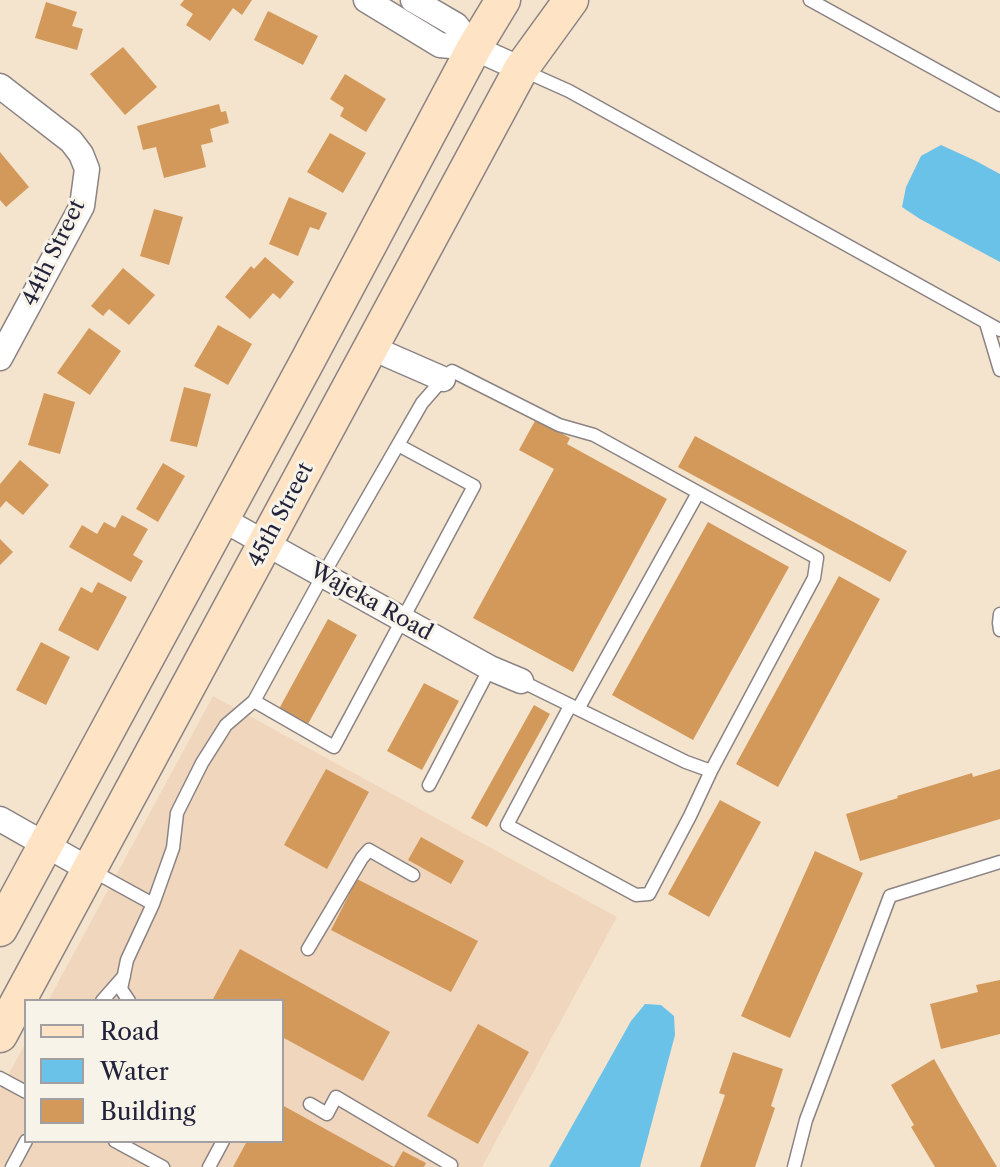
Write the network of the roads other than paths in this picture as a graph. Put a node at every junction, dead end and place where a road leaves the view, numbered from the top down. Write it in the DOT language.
graph roads {
  1 [pos="366,0"];
  2 [pos="413,0"];
  3 [pos="503,0"];
  4 [pos="571,0"];
  5 [pos="810,0"];
  6 [pos="474,48"];
  7 [pos="521,69"];
  8 [pos="0,86"];
  9 [pos="1000,105"];
  10 [pos="986,323"];
  11 [pos="1000,330"];
  12 [pos="372,348"];
  13 [pos="0,358"];
  14 [pos="1000,370"];
  15 [pos="443,379"];
  16 [pos="398,445"];
  17 [pos="698,493"];
  18 [pos="222,519"];
  19 [pos="266,544"];
  20 [pos="323,575"];
  21 [pos="1000,614"];
  22 [pos="401,619"];
  23 [pos="1000,630"];
  24 [pos="490,668"];
  25 [pos="521,681"];
  26 [pos="254,701"];
  27 [pos="574,708"];
  28 [pos="711,771"];
  29 [pos="429,785"];
  30 [pos="0,819"];
  31 [pos="45,845"];
  32 [pos="1000,862"];
  33 [pos="90,870"];
  34 [pos="413,875"];
  35 [pos="153,904"];
  36 [pos="0,929"];
  37 [pos="308,949"];
  38 [pos="124,976"];
  39 [pos="104,999"];
  40 [pos="128,999"];
  41 [pos="0,1035"];
  42 [pos="0,1078"];
  43 [pos="24,1091"];
  44 [pos="310,1104"];
  45 [pos="25,1143"];
  46 [pos="119,1143"];
  47 [pos="222,1143"];
  48 [pos="12,1167"];
  49 [pos="163,1167"];
  50 [pos="209,1167"];
  51 [pos="450,1167"];
  52 [pos="794,1167"];
  1 -- 6 [label="street"];
  2 -- 6 [label="street"];
  3 -- 6 [label="main road"];
  4 -- 7 [label="main road, 45th Street"];
  5 -- 9 [label="lane"];
  6 -- 7 [label="street"];
  6 -- 18 [label="main road"];
  7 -- 10 [label="lane"];
  7 -- 12 [label="main road, 45th Street"];
  8 -- 13 [label="street, 44th Street"];
  10 -- 11 [label="lane"];
  10 -- 14 [label="lane"];
  12 -- 15 [label="street"];
  12 -- 19 [label="main road, 45th Street"];
  15 -- 16 [label="lane"];
  15 -- 17 [label="lane"];
  16 -- 20 [label="lane"];
  16 -- 22 [label="lane"];
  17 -- 27 [label="lane"];
  17 -- 28 [label="lane"];
  18 -- 19 [label="street, Wajeka Road"];
  18 -- 31 [label="main road"];
  19 -- 20 [label="street, Wajeka Road"];
  19 -- 33 [label="main road, 45th Street"];
  20 -- 22 [label="street, Wajeka Road"];
  20 -- 26 [label="lane"];
  21 -- 23 [label="lane"];
  22 -- 24 [label="street, Wajeka Road"];
  22 -- 26 [label="lane"];
  24 -- 25 [label="street, Wajeka Road"];
  24 -- 29 [label="lane"];
  25 -- 27 [label="lane"];
  26 -- 35 [label="lane"];
  27 -- 28 [label="lane"];
  27 -- 28 [label="lane"];
  30 -- 31 [label="street"];
  31 -- 33 [label="street"];
  31 -- 36 [label="main road"];
  32 -- 52 [label="lane"];
  33 -- 35 [label="lane"];
  33 -- 41 [label="main road, 45th Street"];
  34 -- 37 [label="lane"];
  35 -- 38 [label="lane"];
  38 -- 39 [label="lane"];
  38 -- 40 [label="lane"];
  42 -- 43 [label="lane"];
  44 -- 51 [label="lane"];
  45 -- 48 [label="lane"];
  46 -- 49 [label="lane"];
  47 -- 50 [label="lane"];
}
